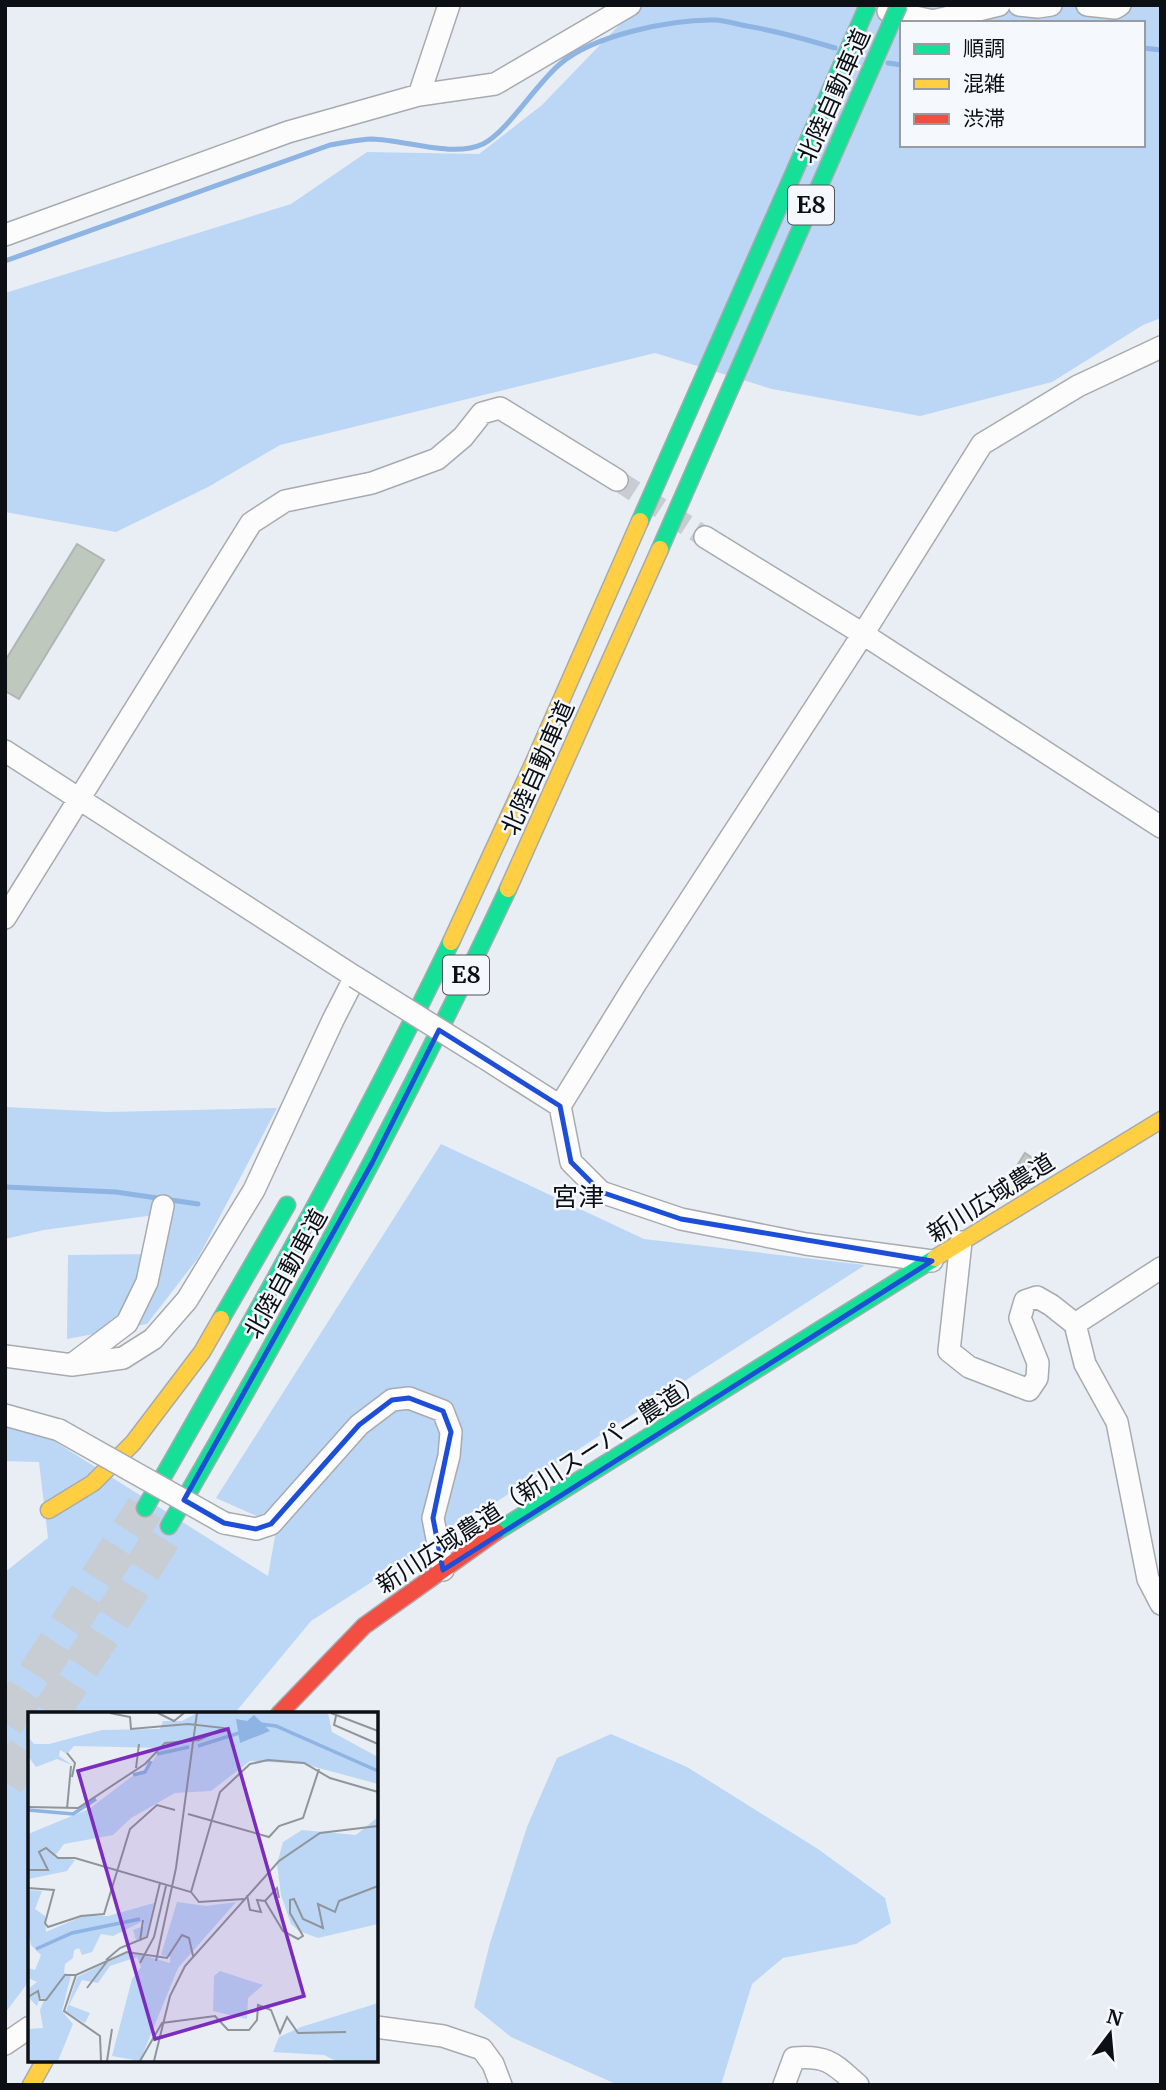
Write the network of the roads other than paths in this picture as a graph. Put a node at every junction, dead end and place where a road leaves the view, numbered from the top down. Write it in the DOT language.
graph roads {
  1 [pos="449,5"];
  2 [pos="630,5"];
  3 [pos="859,5"];
  4 [pos="868,5"];
  5 [pos="899,5"];
  6 [pos="999,5"];
  7 [pos="1020,5"];
  8 [pos="1051,5"];
  9 [pos="1087,5"];
  10 [pos="1120,5"];
  11 [pos="419,95"];
  12 [pos="5,235"];
  13 [pos="1161,347"];
  14 [pos="617,480"];
  15 [pos="705,537"];
  16 [pos="612,583"];
  17 [pos="863,634"];
  18 [pos="5,751"];
  19 [pos="80,798"];
  20 [pos="1161,827"];
  21 [pos="5,918"];
  22 [pos="430,947"];
  23 [pos="355,977"];
  24 [pos="405,997"];
  25 [pos="392,1021"];
  26 [pos="559,1105"];
  27 [pos="1161,1120"];
  28 [pos="298,1186"];
  29 [pos="163,1206"];
  30 [pos="961,1242"];
  31 [pos="932,1261"];
  32 [pos="1161,1268"];
  33 [pos="845,1313"];
  34 [pos="1075,1324"];
  35 [pos="5,1356"];
  36 [pos="72,1365"];
  37 [pos="5,1415"];
  38 [pos="145,1508"];
  39 [pos="49,1510"];
  40 [pos="169,1526"];
  41 [pos="443,1570"];
  42 [pos="1161,1604"];
  43 [pos="281,1712"];
  44 [pos="378,2027"];
  45 [pos="28,2028"];
  46 [pos="5,2044"];
  47 [pos="44,2062"];
  48 [pos="31,2085"];
  49 [pos="501,2085"];
  50 [pos="784,2085"];
  51 [pos="858,2085"];
  1 -- 11 [label="street"];
  2 -- 11 [label="street"];
  3 -- 6 [label="street"];
  4 -- 16 [label="main road, 北陸自動車道 / E8, bridge"];
  5 -- 40 [label="main road, 北陸自動車道 / E8, bridge"];
  7 -- 8 [label="street"];
  9 -- 10 [label="street"];
  11 -- 12 [label="street"];
  13 -- 17 [label="street"];
  14 -- 19 [label="street"];
  15 -- 17 [label="street"];
  16 -- 22 [label="main road"];
  16 -- 38 [label="main road, 北陸自動車道 / E8"];
  17 -- 20 [label="street"];
  17 -- 26 [label="street"];
  18 -- 19 [label="street"];
  19 -- 21 [label="street"];
  19 -- 23 [label="street"];
  23 -- 26 [label="street, bridge"];
  23 -- 36 [label="street"];
  24 -- 25 [label="main road"];
  26 -- 31 [label="street"];
  27 -- 30 [label="main road, 新川広域農道"];
  28 -- 39 [label="main road"];
  29 -- 36 [label="street"];
  30 -- 31 [label="main road, 新川広域農道"];
  30 -- 34 [label="street"];
  31 -- 33 [label="main road, 新川広域農道"];
  32 -- 34 [label="street"];
  33 -- 41 [label="main road, 新川広域農道（新川スーパー農道）"];
  34 -- 42 [label="street"];
  35 -- 36 [label="street"];
  37 -- 41 [label="street, bridge"];
  41 -- 43 [label="main road, 新川広域農道（新川スーパー農道）"];
  44 -- 49 [label="street"];
  45 -- 46 [label="street"];
  47 -- 48 [label="main road"];
  50 -- 51 [label="street"];
}
